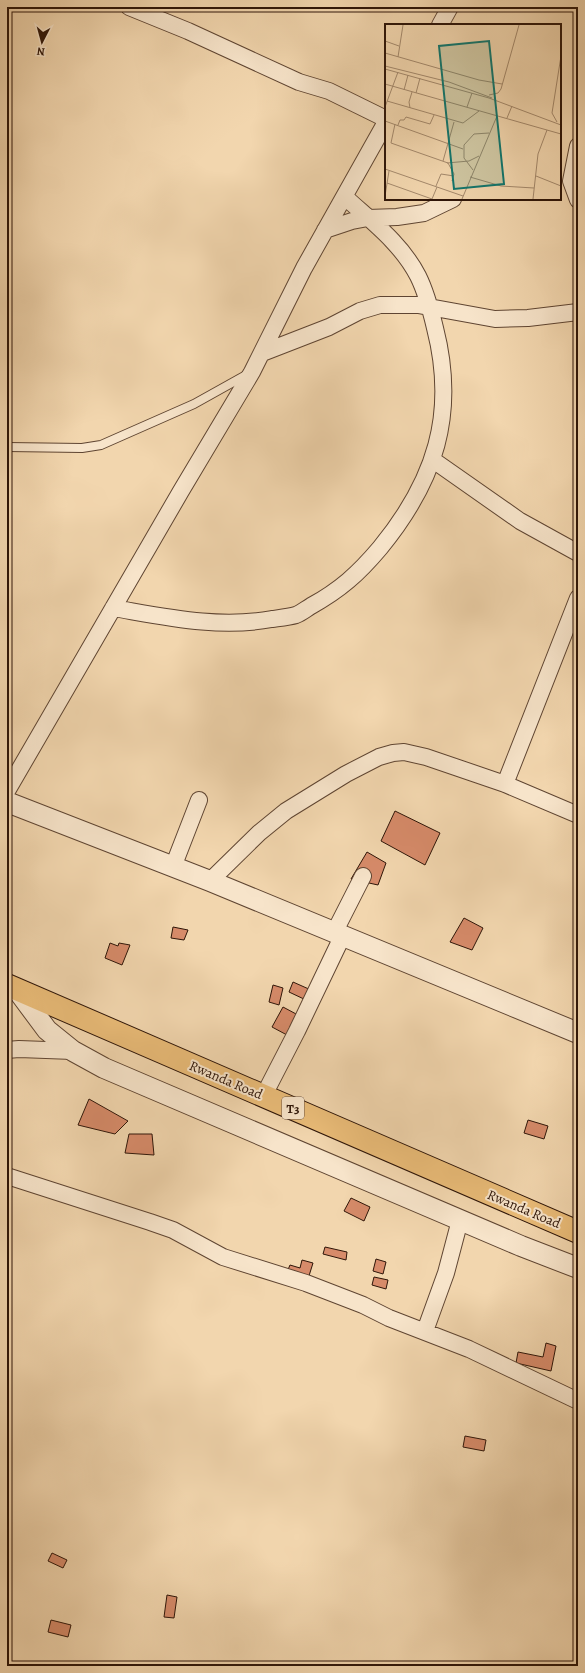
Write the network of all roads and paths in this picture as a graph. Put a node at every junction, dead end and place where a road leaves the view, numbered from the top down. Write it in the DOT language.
graph roads {
  1 [pos="129,7"];
  2 [pos="450,7"];
  3 [pos="441,24"];
  4 [pos="385,120"];
  5 [pos="385,123"];
  6 [pos="577,149"];
  7 [pos="345,197"];
  8 [pos="450,200"];
  9 [pos="578,200"];
  10 [pos="368,218"];
  11 [pos="325,230"];
  12 [pos="429,307"];
  13 [pos="578,312"];
  14 [pos="262,353"];
  15 [pos="252,372"];
  16 [pos="7,447"];
  17 [pos="433,460"];
  18 [pos="578,553"];
  19 [pos="578,598"];
  20 [pos="113,608"];
  21 [pos="505,784"];
  22 [pos="7,791"];
  23 [pos="199,800"];
  24 [pos="7,802"];
  25 [pos="578,815"];
  26 [pos="173,867"];
  27 [pos="363,876"];
  28 [pos="210,881"];
  29 [pos="338,935"];
  30 [pos="12,988"];
  31 [pos="578,1033"];
  32 [pos="7,1050"];
  33 [pos="73,1051"];
  34 [pos="264,1095"];
  35 [pos="7,1176"];
  36 [pos="460,1220"];
  37 [pos="578,1232"];
  38 [pos="578,1268"];
  39 [pos="425,1331"];
  40 [pos="578,1401"];
  1 -- 4 [label="street"];
  2 -- 3 [label="street"];
  5 -- 7 [label="street"];
  6 -- 9 [label="street"];
  7 -- 10 [label="street"];
  7 -- 11 [label="street"];
  8 -- 10 [label="street"];
  10 -- 11 [label="street"];
  10 -- 12 [label="street"];
  11 -- 14 [label="street"];
  12 -- 13 [label="street"];
  12 -- 14 [label="street"];
  12 -- 17 [label="street"];
  14 -- 15 [label="street"];
  15 -- 16 [label="lane"];
  15 -- 20 [label="street"];
  17 -- 18 [label="street"];
  17 -- 20 [label="street"];
  19 -- 21 [label="street"];
  20 -- 22 [label="street"];
  21 -- 25 [label="street"];
  21 -- 28 [label="street"];
  23 -- 26 [label="street"];
  24 -- 26 [label="street"];
  26 -- 28 [label="street"];
  27 -- 29 [label="street"];
  28 -- 29 [label="street"];
  29 -- 31 [label="street"];
  29 -- 34 [label="street"];
  30 -- 33 [label="street"];
  30 -- 34 [label="highway, Rwanda Road / T3"];
  32 -- 33 [label="street"];
  33 -- 36 [label="street"];
  34 -- 37 [label="highway, Rwanda Road / T3"];
  35 -- 39 [label="street"];
  36 -- 38 [label="street"];
  36 -- 39 [label="street"];
  39 -- 40 [label="street"];
}
